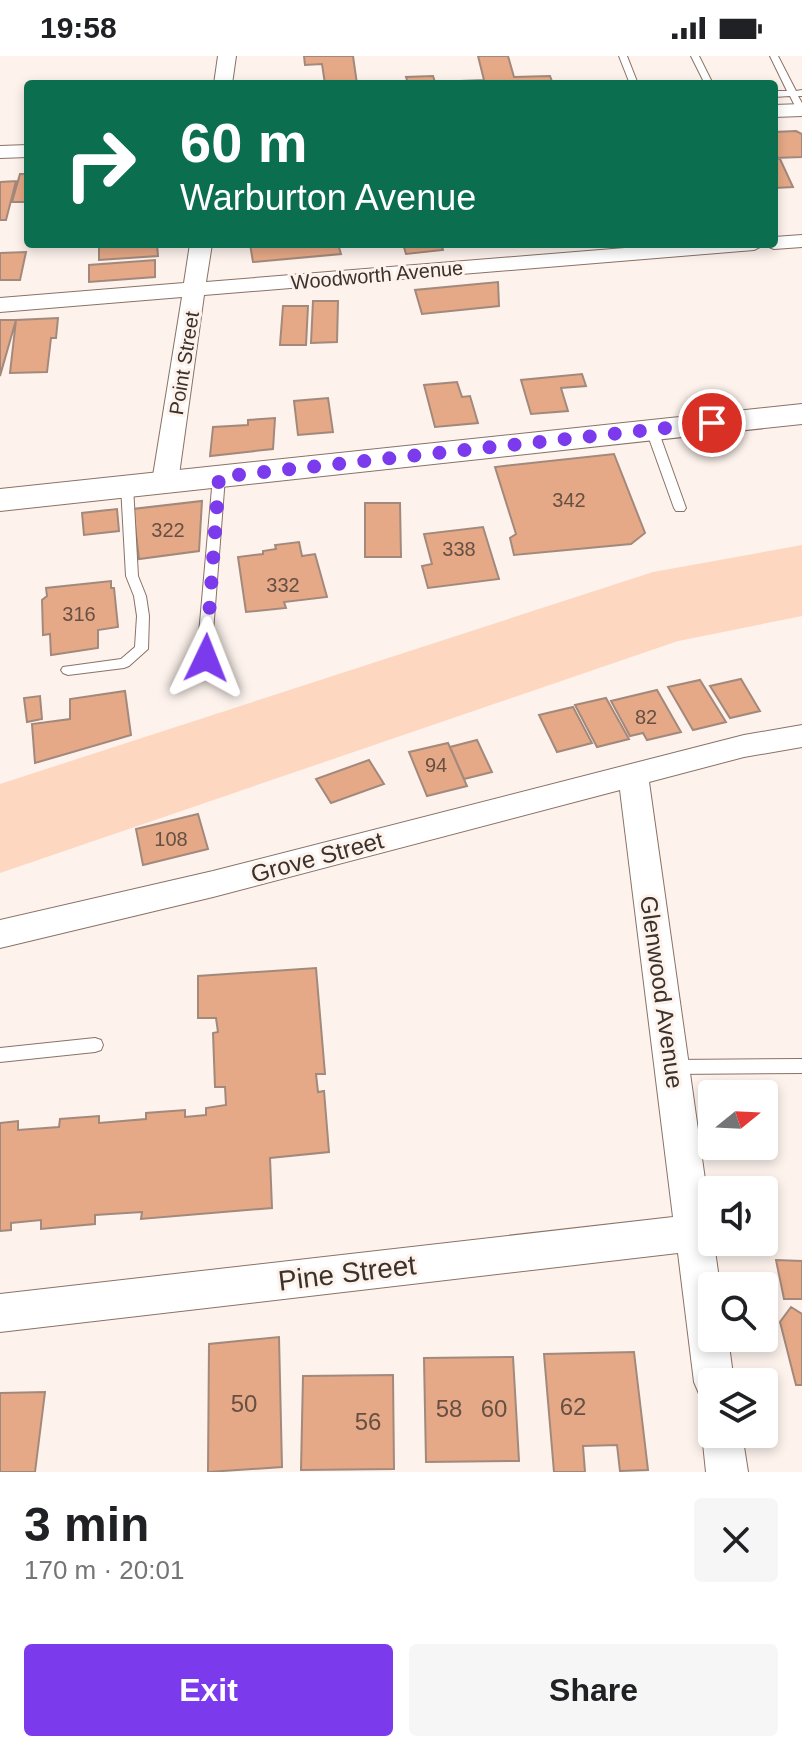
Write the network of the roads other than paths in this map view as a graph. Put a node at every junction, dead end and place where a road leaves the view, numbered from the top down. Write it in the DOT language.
graph roads {
  1 [pos="227,56"];
  2 [pos="623,56"];
  3 [pos="695,56"];
  4 [pos="774,56"];
  5 [pos="224,80"];
  6 [pos="632,80"];
  7 [pos="707,80"];
  8 [pos="778,95"];
  9 [pos="800,101"];
  10 [pos="778,109"];
  11 [pos="24,151"];
  12 [pos="0,152"];
  13 [pos="802,241"];
  14 [pos="778,243"];
  15 [pos="200,248"];
  16 [pos="697,248"];
  17 [pos="195,291"];
  18 [pos="0,305"];
  19 [pos="802,414"];
  20 [pos="652,430"];
  21 [pos="219,477"];
  22 [pos="165,482"];
  23 [pos="127,486"];
  24 [pos="0,500"];
  25 [pos="680,508"];
  26 [pos="68,670"];
  27 [pos="222,674"];
  28 [pos="802,736"];
  29 [pos="633,774"];
  30 [pos="0,934"];
  31 [pos="95,1045"];
  32 [pos="0,1055"];
  33 [pos="802,1066"];
  34 [pos="672,1067"];
  35 [pos="693,1233"];
  36 [pos="0,1313"];
  37 [pos="712,1368"];
  38 [pos="724,1448"];
  39 [pos="727,1472"];
  1 -- 5 [label="street"];
  2 -- 6 [label="lane"];
  3 -- 7 [label="lane"];
  4 -- 9 [label="lane"];
  8 -- 9 [label="lane"];
  9 -- 10 [label="street"];
  11 -- 12 [label="street"];
  13 -- 14 [label="street"];
  15 -- 17 [label="street, Point Street"];
  16 -- 17 [label="street, Woodworth Avenue"];
  17 -- 18 [label="street, Woodworth Avenue"];
  17 -- 22 [label="street, Point Street"];
  19 -- 20 [label="street"];
  20 -- 21 [label="street"];
  20 -- 25 [label="lane"];
  21 -- 22 [label="street"];
  21 -- 27 [label="lane"];
  22 -- 23 [label="street"];
  23 -- 24 [label="street"];
  23 -- 26 [label="lane"];
  28 -- 29 [label="street"];
  29 -- 30 [label="street, Grove Street"];
  29 -- 34 [label="street, Glenwood Avenue"];
  31 -- 32 [label="lane"];
  33 -- 34 [label="lane"];
  34 -- 35 [label="street, Glenwood Avenue"];
  35 -- 36 [label="street, Pine Street"];
  35 -- 37 [label="street, Glenwood Avenue"];
  38 -- 39 [label="street"];
}
